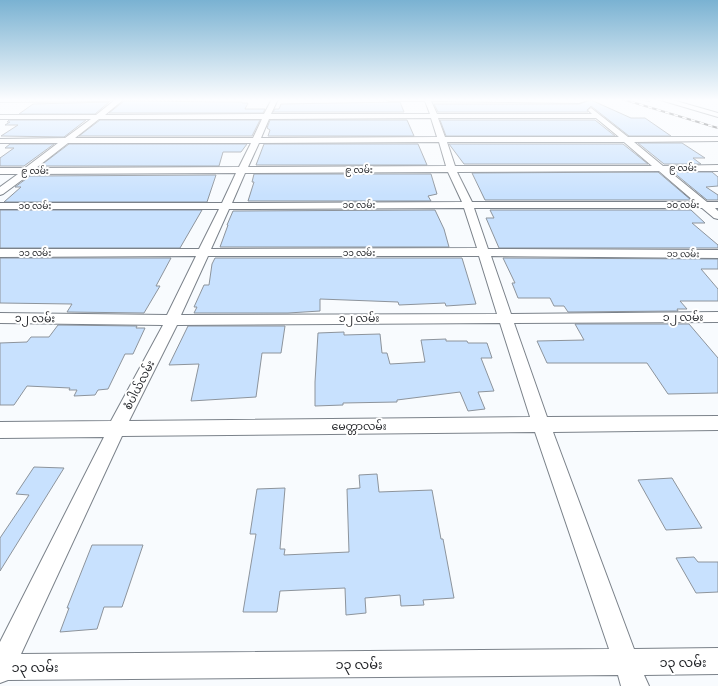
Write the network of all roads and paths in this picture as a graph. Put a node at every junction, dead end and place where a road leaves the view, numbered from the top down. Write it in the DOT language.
graph roads {
  1 [pos="81,131"];
  2 [pos="259,131"];
  3 [pos="439,131"];
  4 [pos="616,131"];
  5 [pos="626,140"];
  6 [pos="718,140"];
  7 [pos="0,141"];
  8 [pos="67,141"];
  9 [pos="254,141"];
  10 [pos="442,141"];
  11 [pos="661,168"];
  12 [pos="718,168"];
  13 [pos="241,170"];
  14 [pos="452,170"];
  15 [pos="0,171"];
  16 [pos="27,171"];
  17 [pos="0,192"];
  18 [pos="226,205"];
  19 [pos="468,205"];
  20 [pos="706,205"];
  21 [pos="718,205"];
  22 [pos="0,206"];
  23 [pos="718,216"];
  24 [pos="484,252"];
  25 [pos="0,253"];
  26 [pos="202,253"];
  27 [pos="718,254"];
  28 [pos="718,317"];
  29 [pos="0,318"];
  30 [pos="506,318"];
  31 [pos="172,320"];
  32 [pos="718,423"];
  33 [pos="541,425"];
  34 [pos="117,428"];
  35 [pos="0,430"];
  36 [pos="718,661"];
  37 [pos="626,662"];
  38 [pos="0,668"];
  39 [pos="635,686"];
  1 -- 8 [label="street"];
  2 -- 9 [label="street, စံပါယ်လမ်း"];
  3 -- 10 [label="street"];
  4 -- 5 [label="street"];
  5 -- 6 [label="street"];
  5 -- 10 [label="street"];
  5 -- 11 [label="street"];
  7 -- 8 [label="street"];
  8 -- 9 [label="street"];
  8 -- 16 [label="street"];
  9 -- 10 [label="street"];
  9 -- 13 [label="street, စံပါယ်လမ်း"];
  10 -- 14 [label="street"];
  11 -- 12 [label="street, ၉ လမ်း"];
  11 -- 14 [label="street, ၉ လမ်း"];
  11 -- 20 [label="street"];
  13 -- 14 [label="street, ၉ လမ်း"];
  13 -- 16 [label="street, ၉ လမ်း"];
  13 -- 18 [label="street, စံပါယ်လမ်း"];
  14 -- 19 [label="street"];
  15 -- 16 [label="street, ၉ လမ်း"];
  16 -- 17 [label="street"];
  18 -- 19 [label="street, ၁၀ လမ်း"];
  18 -- 22 [label="street, ၁၀ လမ်း"];
  18 -- 26 [label="street, စံပါယ်လမ်း"];
  19 -- 20 [label="street, ၁၀ လမ်း"];
  19 -- 24 [label="street"];
  20 -- 21 [label="street, ၁၀ လမ်း"];
  20 -- 23 [label="street"];
  24 -- 26 [label="street, ၁၁ လမ်း"];
  24 -- 27 [label="street, ၁၁ လမ်း"];
  24 -- 30 [label="street"];
  25 -- 26 [label="street, ၁၁ လမ်း"];
  26 -- 31 [label="street, စံပါယ်လမ်း"];
  28 -- 30 [label="street, ၁၂ လမ်း"];
  29 -- 31 [label="street, ၁၂ လမ်း"];
  30 -- 31 [label="street, ၁၂ လမ်း"];
  30 -- 33 [label="street"];
  31 -- 34 [label="street, စံပါယ်လမ်း"];
  32 -- 33 [label="street, မေတ္တာလမ်း"];
  33 -- 34 [label="street, မေတ္တာလမ်း"];
  33 -- 37 [label="street"];
  34 -- 35 [label="street, မေတ္တာလမ်း"];
  34 -- 38 [label="street, စံပါယ်လမ်း"];
  36 -- 37 [label="street, ၁၃ လမ်း"];
  37 -- 38 [label="street, ၁၃ လမ်း"];
  37 -- 39 [label="street"];
}
